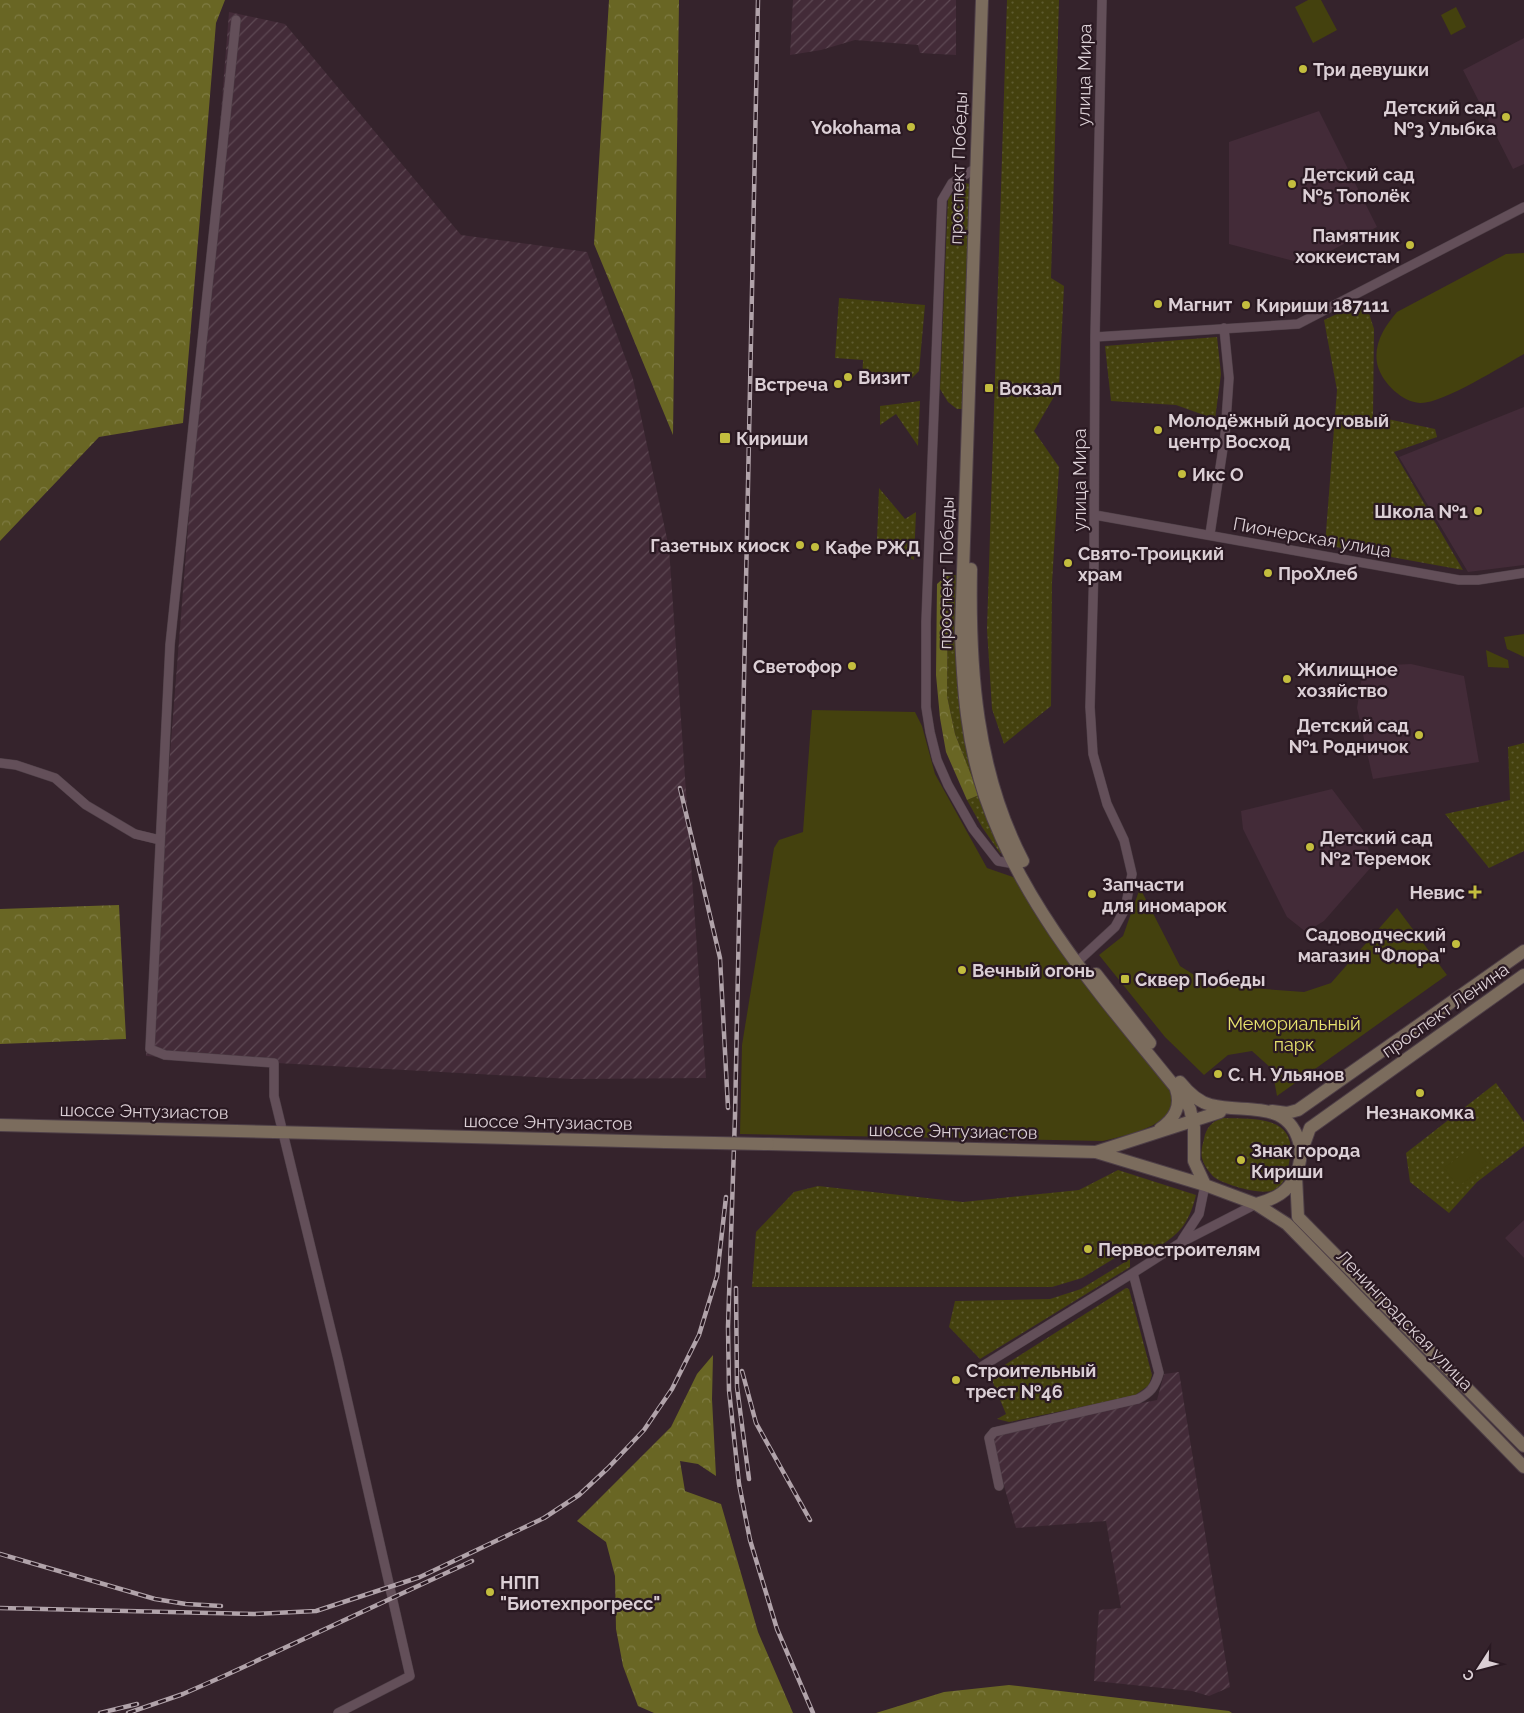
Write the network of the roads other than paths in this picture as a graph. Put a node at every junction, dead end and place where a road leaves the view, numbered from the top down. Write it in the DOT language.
graph roads {
  1 [pos="982,0"];
  2 [pos="990,0"];
  3 [pos="1102,0"];
  4 [pos="236,20"];
  5 [pos="976,168"];
  6 [pos="1524,207"];
  7 [pos="1224,328"];
  8 [pos="1095,337"];
  9 [pos="1095,515"];
  10 [pos="1210,534"];
  11 [pos="1524,573"];
  12 [pos="0,763"];
  13 [pos="160,840"];
  14 [pos="1015,864"];
  15 [pos="1524,951"];
  16 [pos="1079,960"];
  17 [pos="1524,975"];
  18 [pos="1178,1085"];
  19 [pos="1240,1108"];
  20 [pos="1271,1111"];
  21 [pos="1220,1112"];
  22 [pos="1193,1121"];
  23 [pos="0,1125"];
  24 [pos="284,1132"];
  25 [pos="1154,1133"];
  26 [pos="1196,1137"];
  27 [pos="1096,1152"];
  28 [pos="1301,1153"];
  29 [pos="1296,1176"];
  30 [pos="1205,1185"];
  31 [pos="1256,1204"];
  32 [pos="1180,1242"];
  33 [pos="1133,1273"];
  34 [pos="980,1367"];
  35 [pos="1524,1446"];
  36 [pos="1524,1467"];
  37 [pos="999,1486"];
  38 [pos="338,1713"];
  1 -- 5 [label="main road, проспект Победы"];
  2 -- 16 [label="main road, проспект Победы"];
  3 -- 8 [label="street, улица Мира"];
  4 -- 13 [label="street"];
  5 -- 14 [label="main road, проспект Победы"];
  5 -- 14 [label="street"];
  6 -- 7 [label="street"];
  7 -- 8 [label="street"];
  7 -- 10 [label="street"];
  8 -- 9 [label="street, улица Мира"];
  9 -- 10 [label="street, Пионерская улица"];
  9 -- 16 [label="street, улица Мира"];
  10 -- 11 [label="street, Пионерская улица"];
  12 -- 13 [label="street"];
  13 -- 24 [label="street"];
  14 -- 16 [label="main road, проспект Победы"];
  15 -- 20 [label="main road, проспект Ленина"];
  16 -- 18 [label="main road, проспект Победы"];
  17 -- 28 [label="main road, проспект Ленина"];
  18 -- 19 [label="main road"];
  18 -- 22 [label="main road"];
  18 -- 25 [label="main road"];
  19 -- 20 [label="main road"];
  19 -- 21 [label="main road"];
  20 -- 28 [label="main road"];
  21 -- 22 [label="main road"];
  21 -- 26 [label="main road"];
  22 -- 25 [label="main road"];
  22 -- 26 [label="main road"];
  23 -- 24 [label="main road, шоссе Энтузиастов"];
  24 -- 27 [label="main road, шоссе Энтузиастов, bridge"];
  24 -- 38 [label="street"];
  25 -- 27 [label="main road"];
  26 -- 30 [label="main road"];
  27 -- 30 [label="main road"];
  28 -- 29 [label="main road"];
  29 -- 31 [label="main road"];
  29 -- 35 [label="main road, Ленинградская улица"];
  30 -- 31 [label="main road"];
  30 -- 32 [label="street"];
  31 -- 32 [label="street"];
  31 -- 36 [label="main road, Ленинградская улица"];
  32 -- 33 [label="street"];
  33 -- 34 [label="street"];
  33 -- 37 [label="street"];
}
